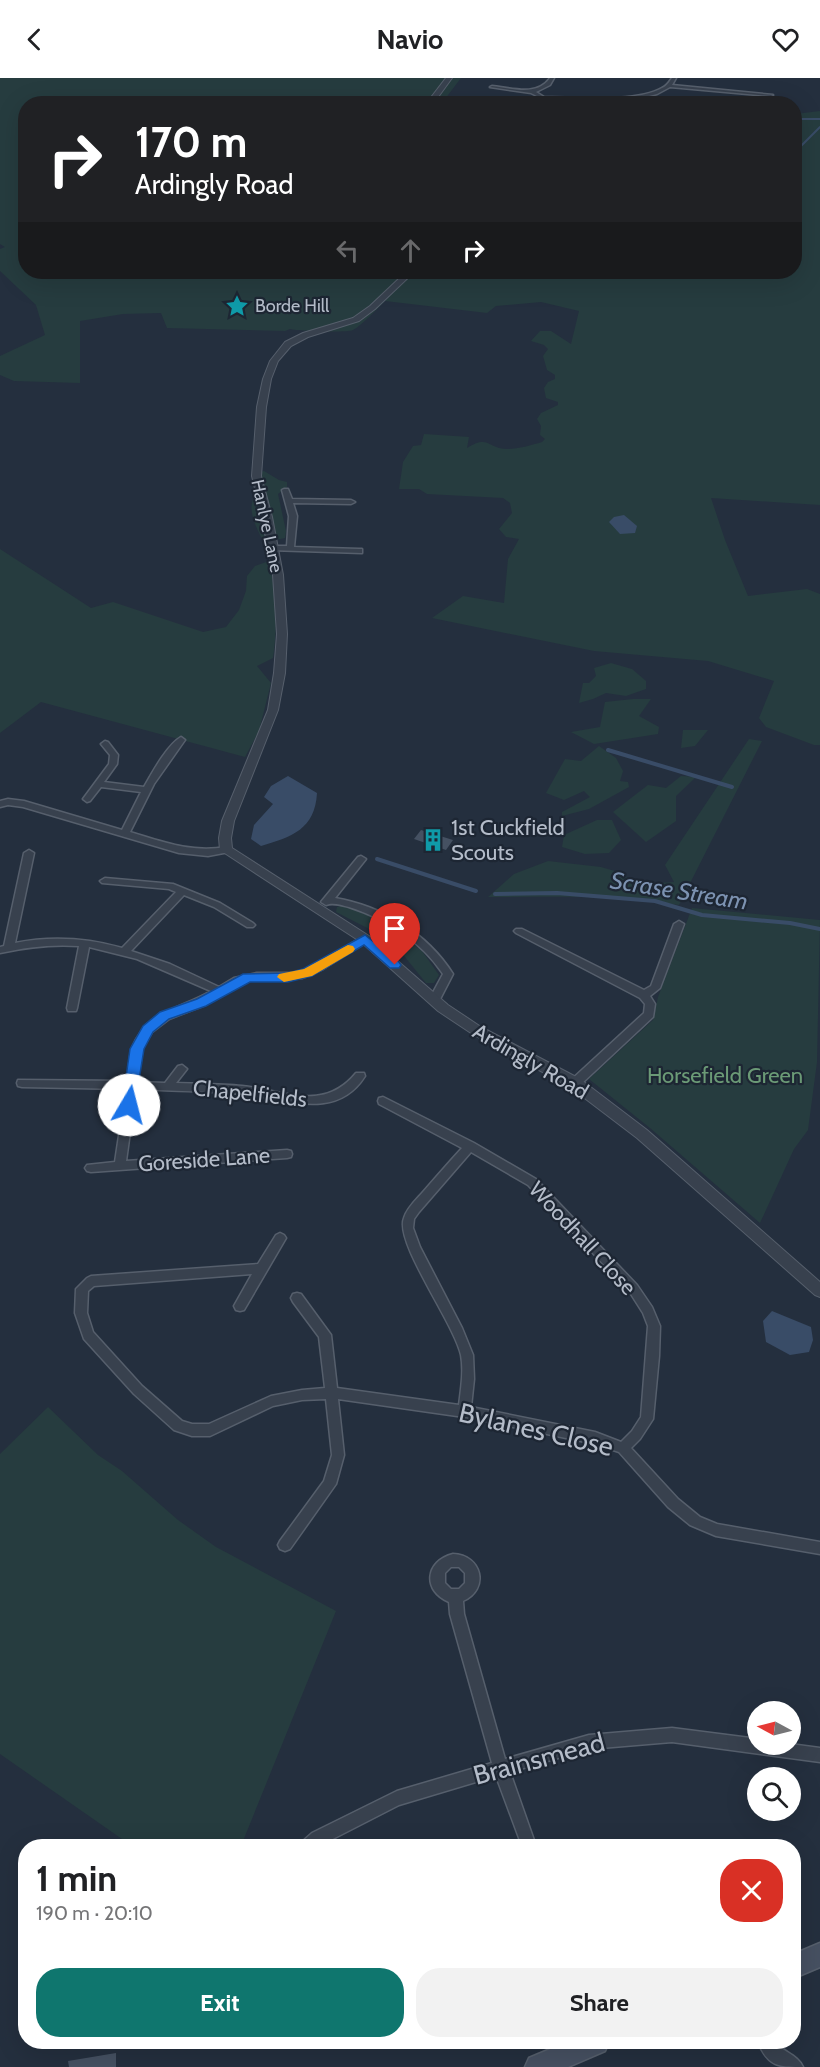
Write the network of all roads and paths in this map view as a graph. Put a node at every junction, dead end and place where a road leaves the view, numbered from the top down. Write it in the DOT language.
graph roads {
  1 [pos="449,78"];
  2 [pos="552,78"];
  3 [pos="674,78"];
  4 [pos="497,81"];
  5 [pos="669,86"];
  6 [pos="492,87"];
  7 [pos="487,92"];
  8 [pos="532,92"];
  9 [pos="771,94"];
  10 [pos="435,96"];
  11 [pos="537,96"];
  12 [pos="641,96"];
  13 [pos="402,279"];
  14 [pos="286,490"];
  15 [pos="290,501"];
  16 [pos="351,502"];
  17 [pos="272,548"];
  18 [pos="290,549"];
  19 [pos="359,551"];
  20 [pos="181,740"];
  21 [pos="105,744"];
  22 [pos="101,784"];
  23 [pos="146,790"];
  24 [pos="87,799"];
  25 [pos="0,804"];
  26 [pos="125,833"];
  27 [pos="226,850"];
  28 [pos="29,853"];
  29 [pos="361,860"];
  30 [pos="105,881"];
  31 [pos="183,891"];
  32 [pos="324,904"];
  33 [pos="679,924"];
  34 [pos="250,925"];
  35 [pos="519,931"];
  36 [pos="365,939"];
  37 [pos="85,943"];
  38 [pos="5,948"];
  39 [pos="126,950"];
  40 [pos="219,992"];
  41 [pos="645,995"];
  42 [pos="434,1000"];
  43 [pos="72,1008"];
  44 [pos="182,1070"];
  45 [pos="360,1076"];
  46 [pos="22,1083"];
  47 [pos="575,1083"];
  48 [pos="131,1084"];
  49 [pos="168,1086"];
  50 [pos="383,1101"];
  51 [pos="470,1146"];
  52 [pos="287,1154"];
  53 [pos="120,1165"];
  54 [pos="91,1168"];
  55 [pos="280,1238"];
  56 [pos="261,1269"];
  57 [pos="820,1291"];
  58 [pos="297,1298"];
  59 [pos="240,1306"];
  60 [pos="331,1393"];
  61 [pos="464,1411"];
  62 [pos="623,1448"];
  63 [pos="285,1545"];
  64 [pos="820,1548"];
  65 [pos="456,1596"];
  66 [pos="820,1755"];
  67 [pos="501,1769"];
  68 [pos="316,1839"];
  69 [pos="526,1839"];
  70 [pos="820,1955"];
  71 [pos="801,1963"];
  72 [pos="580,2049"];
  73 [pos="771,2049"];
  74 [pos="538,2067"];
  75 [pos="795,2067"];
  1 -- 10 [label="street"];
  2 -- 8 [label="street"];
  3 -- 5 [label="street"];
  4 -- 6 [label="street"];
  5 -- 9 [label="street"];
  5 -- 12 [label="street"];
  6 -- 7 [label="street"];
  6 -- 8 [label="street"];
  8 -- 11 [label="street"];
  13 -- 17 [label="street, Hanlye Lane"];
  14 -- 15 [label="street"];
  15 -- 16 [label="street"];
  15 -- 18 [label="street"];
  17 -- 18 [label="street"];
  17 -- 27 [label="street, Hanlye Lane"];
  18 -- 19 [label="street"];
  20 -- 23 [label="street"];
  21 -- 22 [label="street"];
  22 -- 23 [label="street"];
  22 -- 24 [label="street"];
  23 -- 26 [label="street"];
  25 -- 26 [label="street"];
  26 -- 27 [label="street"];
  27 -- 32 [label="street, Ardingly Road"];
  28 -- 38 [label="street"];
  29 -- 32 [label="street"];
  30 -- 31 [label="street"];
  31 -- 34 [label="street"];
  31 -- 39 [label="street"];
  32 -- 36 [label="street, Ardingly Road"];
  32 -- 42 [label="street"];
  33 -- 41 [label="street"];
  35 -- 41 [label="street"];
  36 -- 40 [label="street"];
  36 -- 42 [label="street, Ardingly Road"];
  37 -- 38 [label="street"];
  37 -- 39 [label="street"];
  37 -- 43 [label="street"];
  39 -- 40 [label="street"];
  40 -- 48 [label="street"];
  41 -- 47 [label="street"];
  42 -- 47 [label="street, Ardingly Road"];
  44 -- 49 [label="street, Chapelfields"];
  45 -- 49 [label="street, Chapelfields"];
  46 -- 48 [label="street, Chapelfields"];
  47 -- 57 [label="street, Ardingly Road"];
  48 -- 49 [label="street, Chapelfields"];
  48 -- 53 [label="street, Goreside Lane"];
  50 -- 51 [label="street, Woodhall Close"];
  51 -- 61 [label="street"];
  51 -- 62 [label="street, Woodhall Close"];
  52 -- 53 [label="street, Goreside Lane"];
  53 -- 54 [label="street, Goreside Lane"];
  55 -- 56 [label="street"];
  56 -- 59 [label="street"];
  56 -- 60 [label="street, Bylanes Close"];
  58 -- 60 [label="street"];
  60 -- 61 [label="street, Bylanes Close"];
  60 -- 63 [label="street"];
  61 -- 62 [label="street, Bylanes Close"];
  62 -- 64 [label="street, Bylanes Close"];
  65 -- 67 [label="street"];
  66 -- 67 [label="street, Brainsmead"];
  67 -- 68 [label="street, Brainsmead"];
  67 -- 69 [label="street"];
  70 -- 71 [label="main road"];
  72 -- 74 [label="main road"];
  73 -- 75 [label="street"];
}
